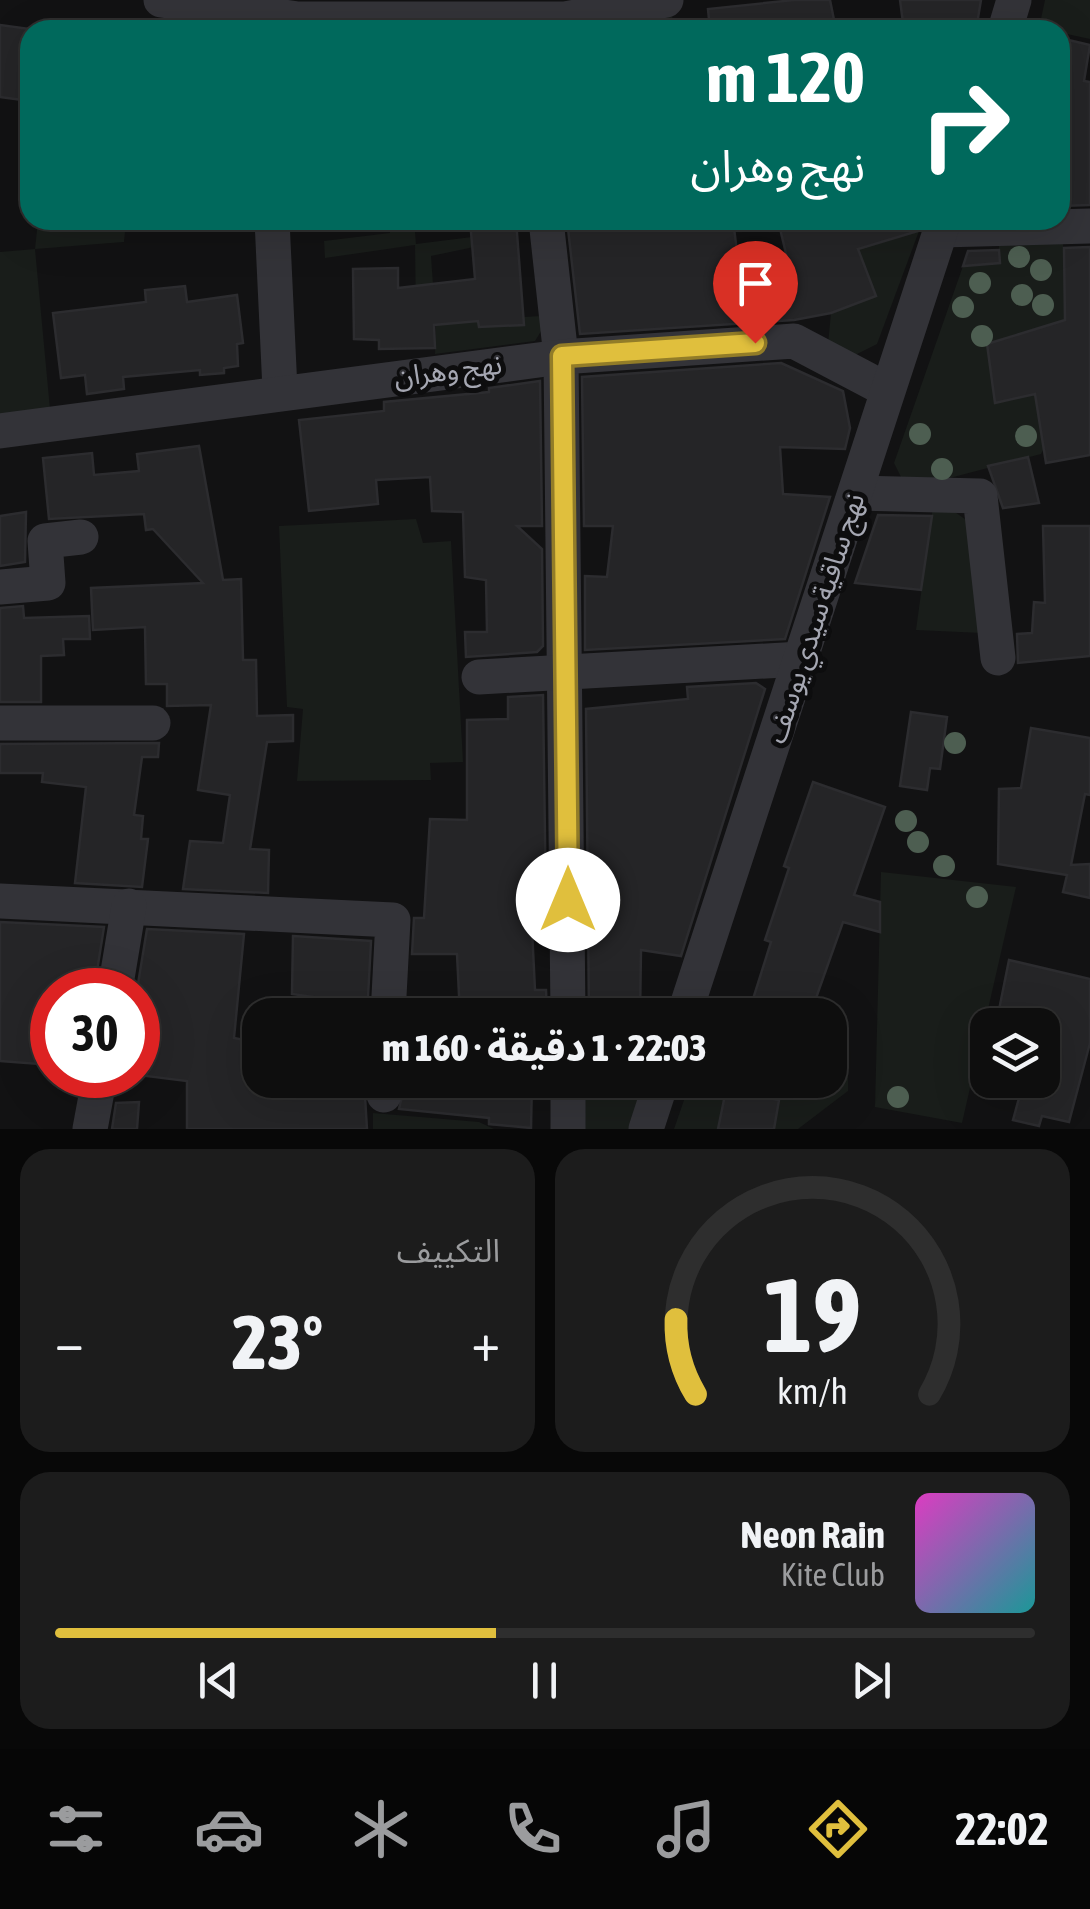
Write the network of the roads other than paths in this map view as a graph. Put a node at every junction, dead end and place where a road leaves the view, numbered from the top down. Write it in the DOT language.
graph roads {
  1 [pos="161,0"];
  2 [pos="666,0"];
  3 [pos="566,16"];
  4 [pos="270,20"];
  5 [pos="446,20"];
  6 [pos="272,230"];
  7 [pos="547,230"];
  8 [pos="940,230"];
  9 [pos="562,356"];
  10 [pos="280,390"];
  11 [pos="886,390"];
  12 [pos="0,430"];
  13 [pos="856,492"];
  14 [pos="81,537"];
  15 [pos="0,587"];
  16 [pos="998,658"];
  17 [pos="801,659"];
  18 [pos="568,672"];
  19 [pos="479,677"];
  20 [pos="153,722"];
  21 [pos="0,723"];
  22 [pos="0,901"];
  23 [pos="129,906"];
  24 [pos="118,968"];
  25 [pos="389,998"];
  26 [pos="568,998"];
  27 [pos="690,998"];
  28 [pos="96,1098"];
  29 [pos="568,1098"];
  30 [pos="656,1098"];
  31 [pos="90,1129"];
  32 [pos="568,1129"];
  33 [pos="646,1129"];
  1 -- 4 [label="street"];
  2 -- 3 [label="street"];
  3 -- 5 [label="street"];
  6 -- 10 [label="street"];
  7 -- 9 [label="street"];
  8 -- 11 [label="street, نهج ساقية سيدي يوسف"];
  9 -- 10 [label="street, نهج وهران"];
  9 -- 11 [label="street, نهج وهران"];
  9 -- 18 [label="street"];
  10 -- 12 [label="street, نهج وهران"];
  11 -- 13 [label="street, نهج ساقية سيدي يوسف"];
  13 -- 16 [label="street"];
  13 -- 17 [label="street, نهج ساقية سيدي يوسف"];
  14 -- 15 [label="street"];
  17 -- 18 [label="street"];
  17 -- 27 [label="street, نهج ساقية سيدي يوسف"];
  18 -- 19 [label="street"];
  18 -- 26 [label="street"];
  20 -- 21 [label="street"];
  22 -- 23 [label="street"];
  23 -- 24 [label="street"];
  23 -- 25 [label="street"];
  28 -- 31 [label="street"];
  29 -- 32 [label="street"];
  30 -- 33 [label="street"];
}
